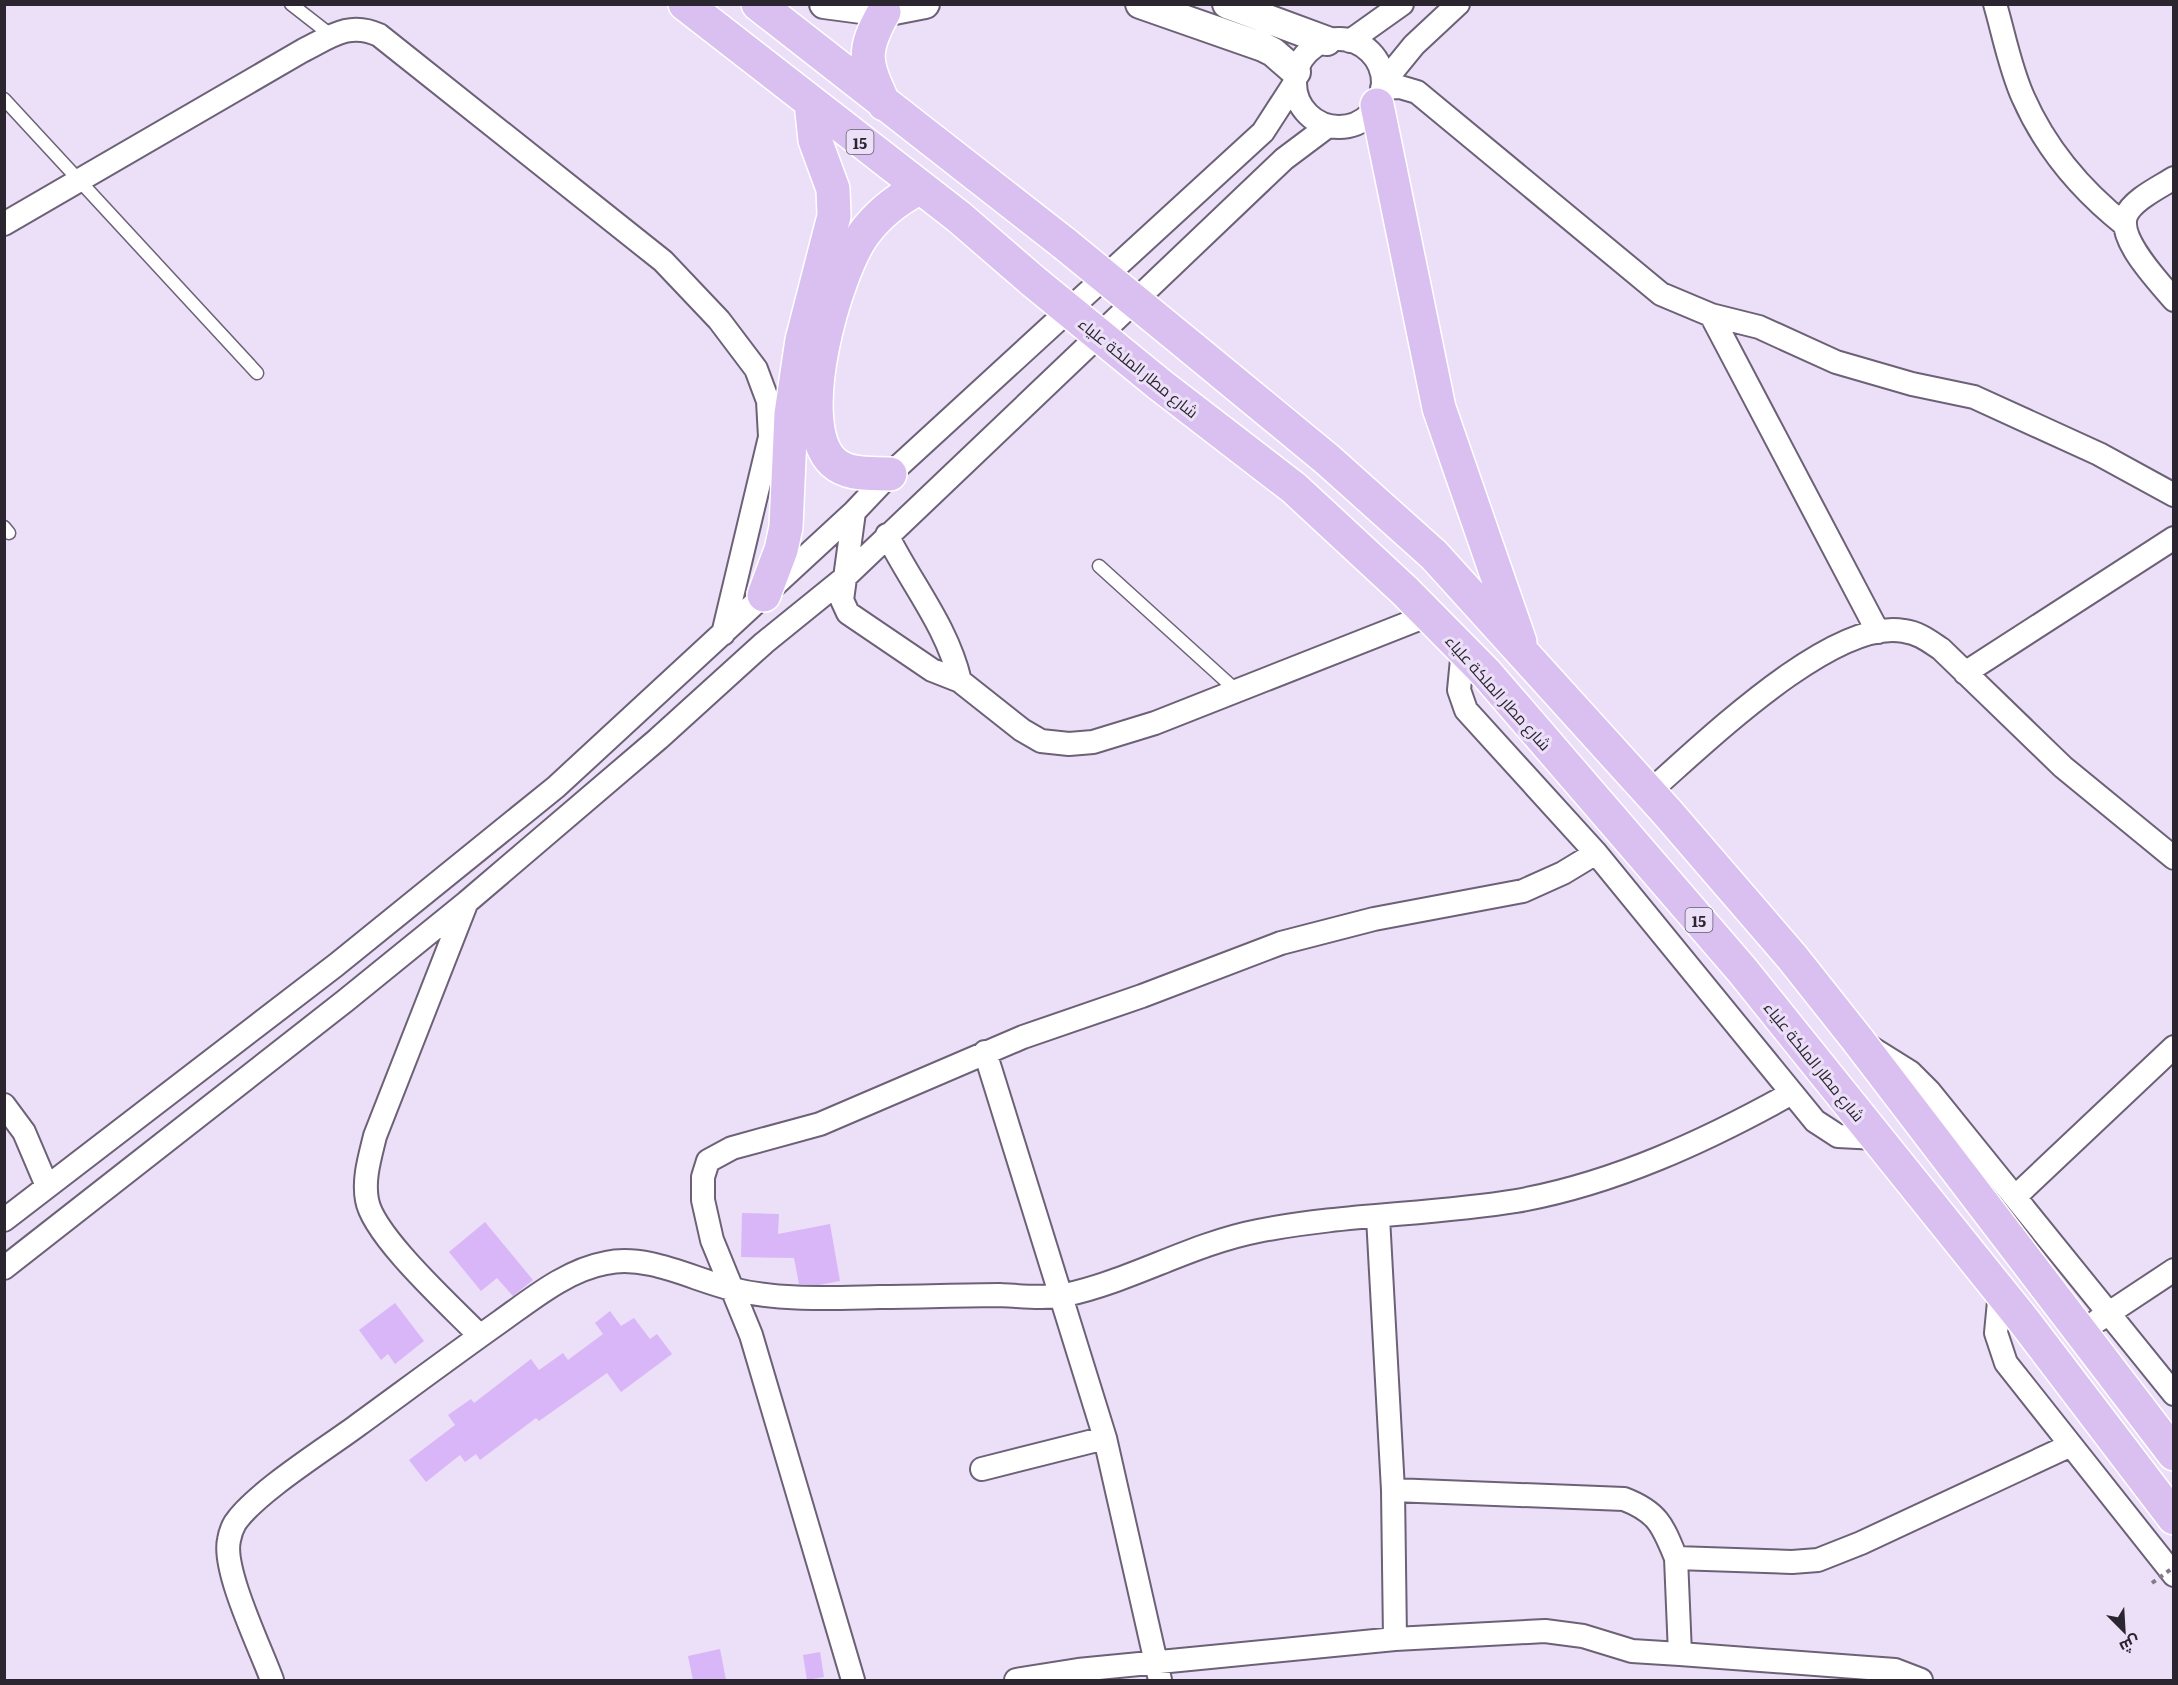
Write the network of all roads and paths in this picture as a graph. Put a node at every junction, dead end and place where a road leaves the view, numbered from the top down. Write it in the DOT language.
graph roads {
  1 [pos="291,4"];
  2 [pos="685,4"];
  3 [pos="758,4"];
  4 [pos="824,4"];
  5 [pos="925,4"];
  6 [pos="1140,4"];
  7 [pos="1227,4"];
  8 [pos="1402,4"];
  9 [pos="1458,4"];
  10 [pos="1995,4"];
  11 [pos="884,12"];
  12 [pos="332,36"];
  13 [pos="1338,41"];
  14 [pos="1295,78"];
  15 [pos="1381,92"];
  16 [pos="4,99"];
  17 [pos="811,103"];
  18 [pos="885,106"];
  19 [pos="1328,126"];
  20 [pos="2174,178"];
  21 [pos="79,179"];
  22 [pos="919,188"];
  23 [pos="4,224"];
  24 [pos="2125,225"];
  25 [pos="2174,300"];
  26 [pos="1711,315"];
  27 [pos="257,373"];
  28 [pos="890,474"];
  29 [pos="2174,495"];
  30 [pos="854,512"];
  31 [pos="887,535"];
  32 [pos="2174,538"];
  33 [pos="1099,566"];
  34 [pos="843,579"];
  35 [pos="764,595"];
  36 [pos="1429,615"];
  37 [pos="1878,632"];
  38 [pos="723,634"];
  39 [pos="1462,649"];
  40 [pos="1522,650"];
  41 [pos="1965,673"];
  42 [pos="960,681"];
  43 [pos="1238,692"];
  44 [pos="1649,792"];
  45 [pos="1596,853"];
  46 [pos="2174,858"];
  47 [pos="467,902"];
  48 [pos="1857,1039"];
  49 [pos="2174,1047"];
  50 [pos="985,1052"];
  51 [pos="1792,1094"];
  52 [pos="4,1105"];
  53 [pos="1876,1138"];
  54 [pos="47,1186"];
  55 [pos="2015,1197"];
  56 [pos="1378,1217"];
  57 [pos="4,1220"];
  58 [pos="4,1268"];
  59 [pos="2174,1270"];
  60 [pos="732,1289"];
  61 [pos="2000,1292"];
  62 [pos="1060,1297"];
  63 [pos="2109,1314"];
  64 [pos="2082,1332"];
  65 [pos="480,1336"];
  66 [pos="2174,1394"];
  67 [pos="1105,1438"];
  68 [pos="2071,1445"];
  69 [pos="2174,1454"];
  70 [pos="982,1469"];
  71 [pos="1393,1490"];
  72 [pos="2174,1518"];
  73 [pos="1676,1558"];
  74 [pos="2174,1567"];
  75 [pos="2174,1575"];
  76 [pos="2152,1583"];
  77 [pos="1395,1639"];
  78 [pos="1680,1654"];
  79 [pos="1159,1671"];
  80 [pos="1786,1672"];
  81 [pos="272,1680"];
  82 [pos="853,1680"];
  83 [pos="1016,1680"];
  84 [pos="1921,1680"];
  1 -- 12 [label="lane"];
  2 -- 17 [label="highway, شارع مطار الملكة علياء / 15"];
  3 -- 18 [label="highway"];
  4 -- 11 [label="street"];
  5 -- 11 [label="street"];
  6 -- 14 [label="street"];
  7 -- 13 [label="street"];
  8 -- 13 [label="street"];
  9 -- 15 [label="street"];
  10 -- 24 [label="street"];
  11 -- 18 [label="highway"];
  12 -- 21 [label="street"];
  12 -- 38 [label="street"];
  13 -- 14 [label="street"];
  13 -- 15 [label="street"];
  14 -- 19 [label="street"];
  14 -- 28 [label="street"];
  15 -- 19 [label="street"];
  15 -- 26 [label="street"];
  15 -- 40 [label="highway"];
  16 -- 21 [label="lane"];
  17 -- 22 [label="highway, شارع مطار الملكة علياء / 15"];
  17 -- 35 [label="highway"];
  18 -- 40 [label="highway, bridge"];
  19 -- 31 [label="street"];
  20 -- 24 [label="street"];
  21 -- 23 [label="street"];
  21 -- 27 [label="lane"];
  22 -- 28 [label="highway"];
  22 -- 36 [label="highway, شارع مطار الملكة علياء / 15, bridge"];
  24 -- 25 [label="street"];
  26 -- 29 [label="street"];
  26 -- 37 [label="street"];
  28 -- 30 [label="street"];
  30 -- 34 [label="street"];
  30 -- 35 [label="street"];
  31 -- 34 [label="street"];
  31 -- 42 [label="street"];
  32 -- 41 [label="street"];
  33 -- 43 [label="lane"];
  34 -- 42 [label="street"];
  34 -- 47 [label="street"];
  35 -- 38 [label="street"];
  36 -- 39 [label="highway, شارع مطار الملكة علياء / 15"];
  36 -- 43 [label="street"];
  37 -- 41 [label="street"];
  37 -- 44 [label="street"];
  38 -- 54 [label="street"];
  39 -- 45 [label="street"];
  39 -- 53 [label="highway, شارع مطار الملكة علياء / 15"];
  40 -- 44 [label="highway"];
  41 -- 46 [label="street"];
  42 -- 43 [label="street"];
  44 -- 48 [label="highway"];
  45 -- 50 [label="street"];
  45 -- 51 [label="street"];
  47 -- 58 [label="street"];
  47 -- 65 [label="street"];
  48 -- 55 [label="street"];
  48 -- 64 [label="highway"];
  49 -- 55 [label="street"];
  50 -- 60 [label="street"];
  50 -- 62 [label="street"];
  51 -- 53 [label="street"];
  51 -- 56 [label="street"];
  52 -- 54 [label="street"];
  53 -- 61 [label="highway, شارع مطار الملكة علياء / 15"];
  54 -- 57 [label="street"];
  55 -- 63 [label="street"];
  56 -- 62 [label="street"];
  56 -- 71 [label="street"];
  59 -- 63 [label="street"];
  60 -- 62 [label="street"];
  60 -- 65 [label="street"];
  60 -- 82 [label="street"];
  61 -- 68 [label="street"];
  61 -- 72 [label="highway, شارع مطار الملكة علياء / 15"];
  62 -- 67 [label="street"];
  63 -- 64 [label="street"];
  63 -- 66 [label="street"];
  64 -- 69 [label="highway"];
  65 -- 81 [label="street"];
  67 -- 70 [label="street"];
  67 -- 79 [label="street"];
  68 -- 73 [label="street"];
  68 -- 75 [label="street"];
  71 -- 73 [label="street"];
  71 -- 77 [label="street"];
  73 -- 78 [label="street"];
  74 -- 76 [label="path, bridge"];
  77 -- 78 [label="street"];
  77 -- 79 [label="street"];
  78 -- 80 [label="street"];
  79 -- 83 [label="street"];
  80 -- 84 [label="street"];
}
